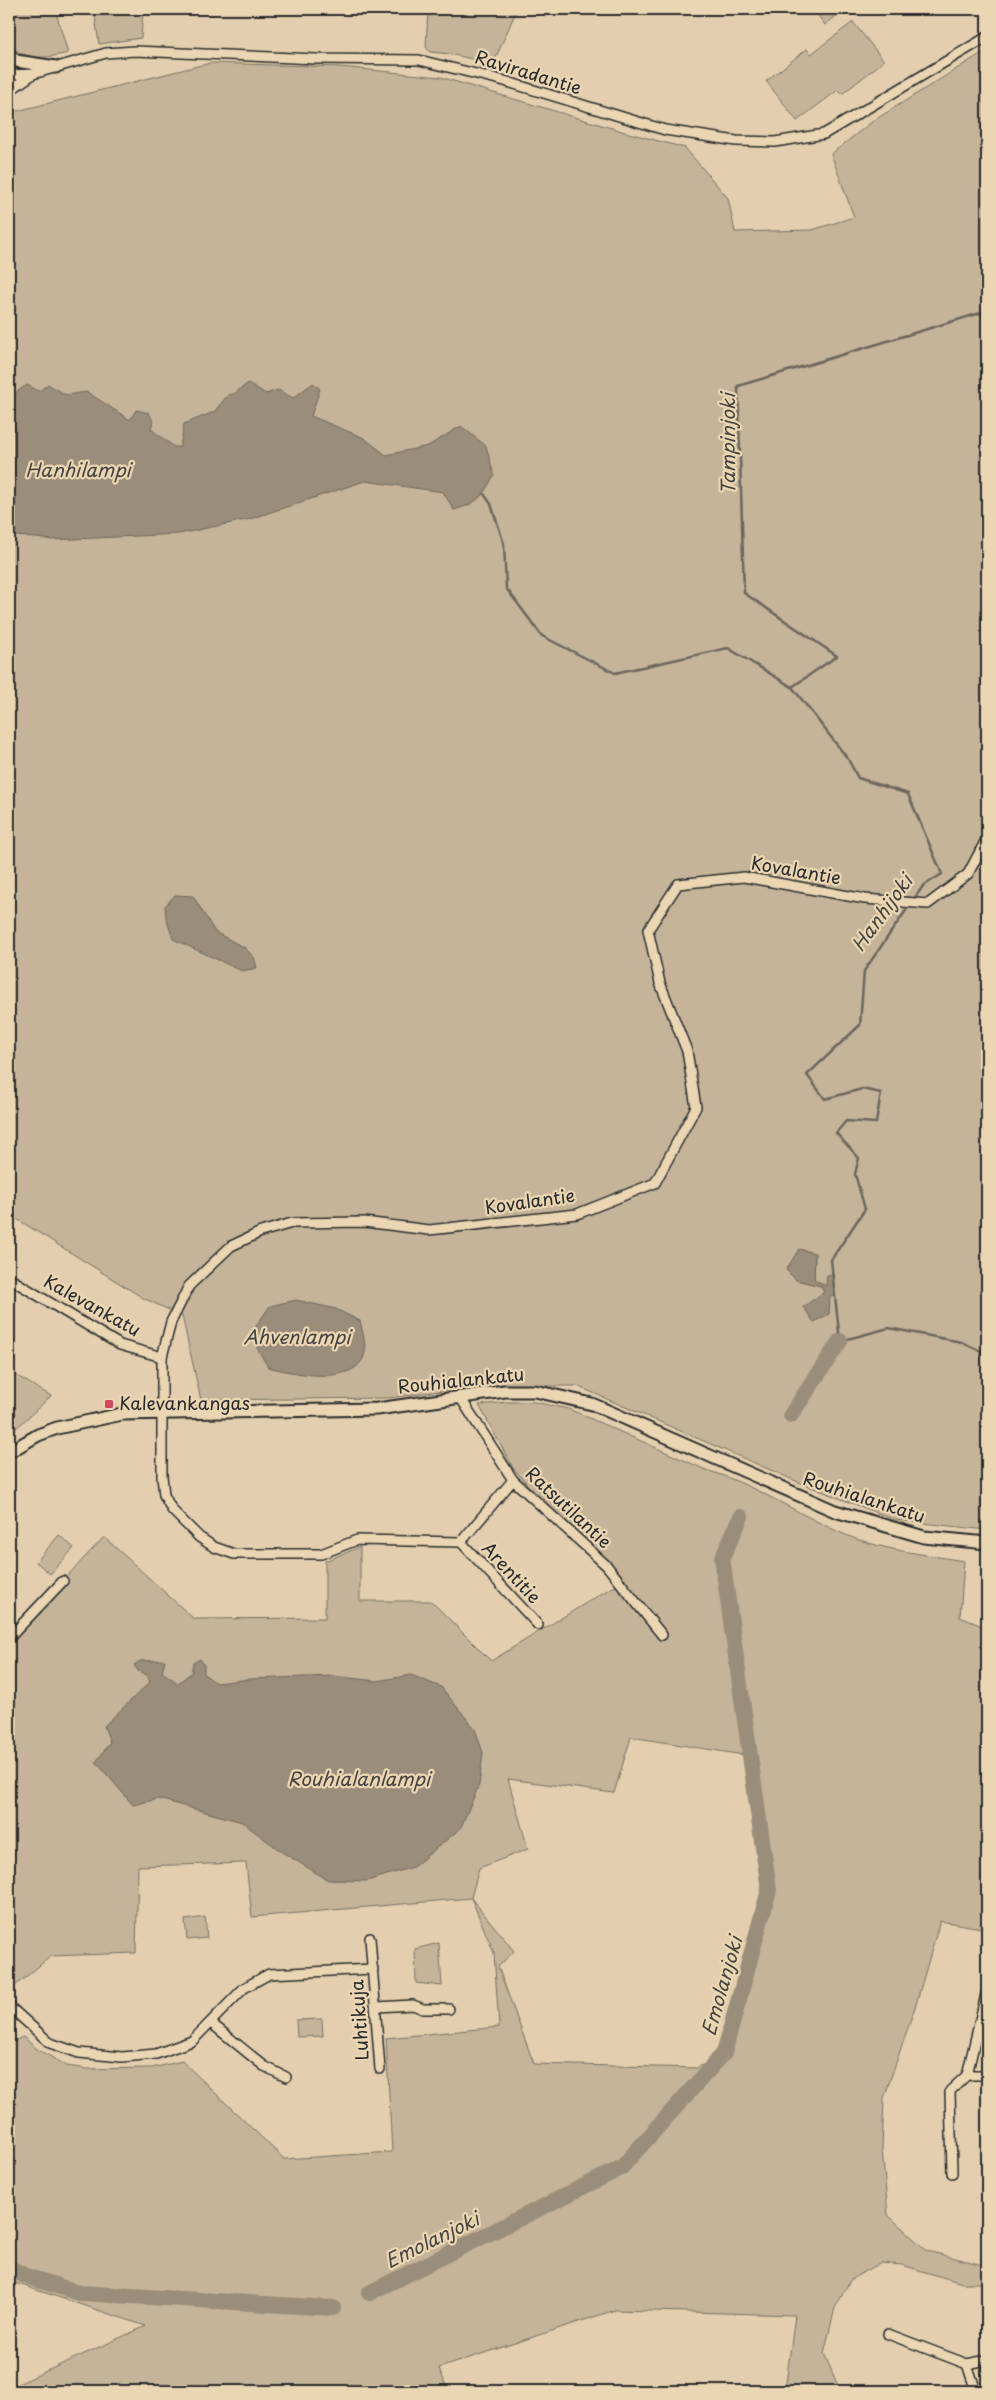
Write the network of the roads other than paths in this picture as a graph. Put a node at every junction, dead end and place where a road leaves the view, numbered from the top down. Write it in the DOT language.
graph roads {
  1 [pos="987,37"];
  2 [pos="9,55"];
  3 [pos="56,67"];
  4 [pos="33,74"];
  5 [pos="9,75"];
  6 [pos="9,92"];
  7 [pos="987,838"];
  8 [pos="9,1278"];
  9 [pos="162,1357"];
  10 [pos="460,1397"];
  11 [pos="161,1412"];
  12 [pos="9,1452"];
  13 [pos="513,1480"];
  14 [pos="461,1542"];
  15 [pos="987,1543"];
  16 [pos="63,1581"];
  17 [pos="538,1625"];
  18 [pos="662,1635"];
  19 [pos="9,1638"];
  20 [pos="370,1938"];
  21 [pos="373,1969"];
  22 [pos="987,1990"];
  23 [pos="9,2006"];
  24 [pos="376,2007"];
  25 [pos="449,2008"];
  26 [pos="210,2023"];
  27 [pos="380,2069"];
  28 [pos="967,2075"];
  29 [pos="987,2075"];
  30 [pos="286,2077"];
  31 [pos="952,2173"];
  32 [pos="888,2334"];
  33 [pos="987,2360"];
  34 [pos="967,2364"];
  35 [pos="976,2391"];
  1 -- 3 [label="street, Raviradantie"];
  2 -- 3 [label="street"];
  3 -- 4 [label="street, Raviradantie"];
  4 -- 5 [label="street, Raviradantie"];
  4 -- 6 [label="street, Raviradantie"];
  7 -- 9 [label="street, Kovalantie"];
  8 -- 9 [label="street, Kalevankatu"];
  9 -- 11 [label="street, Kovalantie"];
  10 -- 11 [label="street, Rouhialankatu"];
  10 -- 13 [label="street, Ratsutilantie"];
  10 -- 15 [label="street, Rouhialankatu"];
  11 -- 12 [label="street, Rouhialankatu"];
  11 -- 14 [label="street, Kovalantie"];
  13 -- 14 [label="street"];
  13 -- 18 [label="street, Ratsutilantie"];
  14 -- 17 [label="street, Arentitie"];
  16 -- 19 [label="street"];
  20 -- 21 [label="street, Luhtikuja"];
  21 -- 24 [label="street, Luhtikuja"];
  21 -- 26 [label="street"];
  22 -- 28 [label="street"];
  23 -- 26 [label="street"];
  24 -- 25 [label="street"];
  24 -- 27 [label="street, Luhtikuja"];
  26 -- 30 [label="street"];
  28 -- 29 [label="street"];
  28 -- 31 [label="street"];
  32 -- 34 [label="street"];
  33 -- 34 [label="street"];
  34 -- 35 [label="street"];
}
